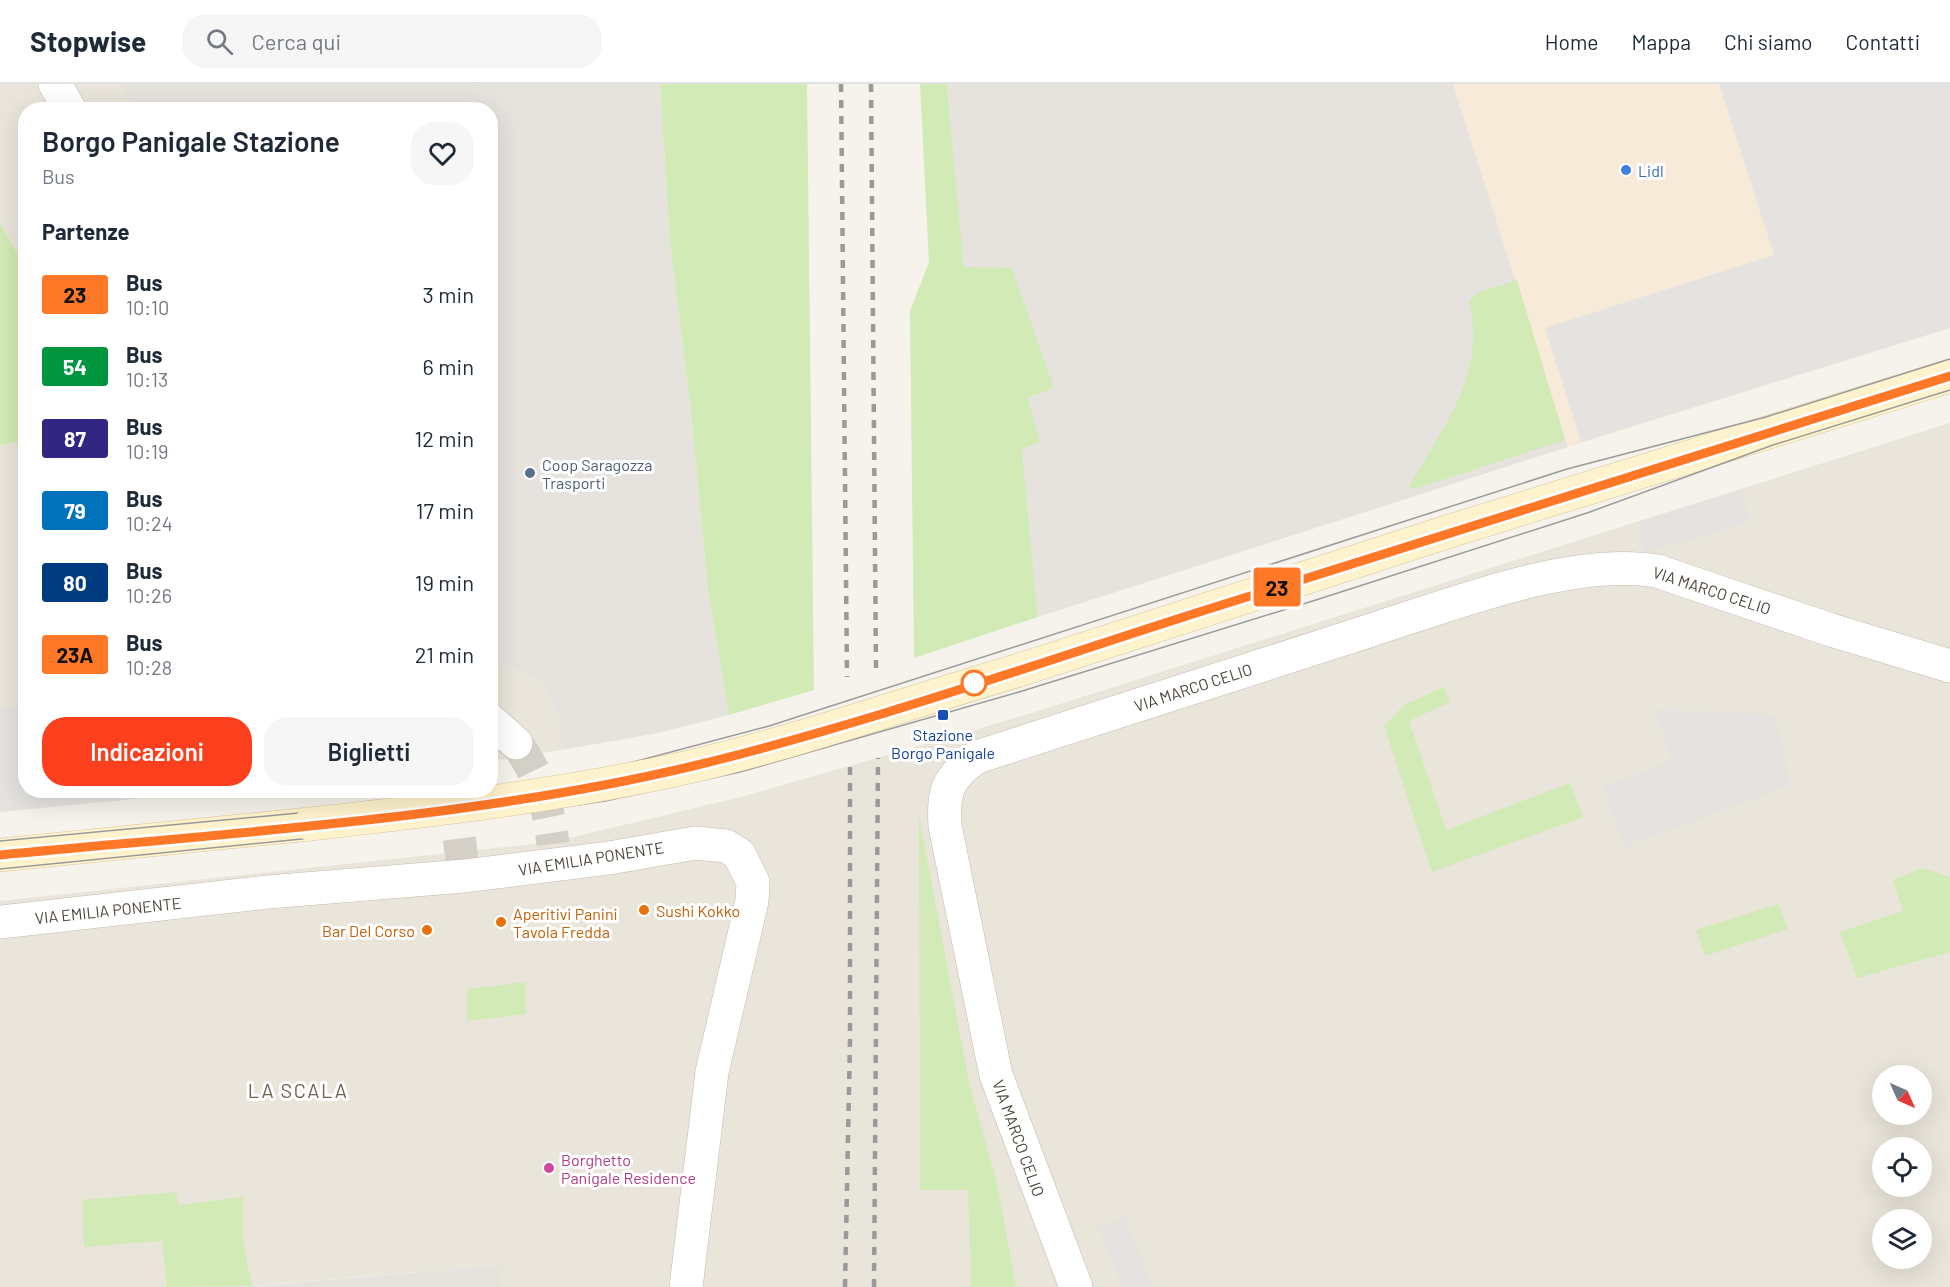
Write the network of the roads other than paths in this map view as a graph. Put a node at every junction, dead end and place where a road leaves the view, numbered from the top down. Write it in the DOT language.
graph roads {
  1 [pos="55,84"];
  2 [pos="65,102"];
  3 [pos="1950,376"];
  4 [pos="1950,666"];
  5 [pos="498,727"];
  6 [pos="516,743"];
  7 [pos="0,855"];
  8 [pos="0,922"];
  9 [pos="686,1287"];
  10 [pos="1076,1287"];
  1 -- 2 [label="street"];
  3 -- 7 [label="main road, bridge"];
  4 -- 10 [label="street, VIA MARCO CELIO"];
  5 -- 6 [label="street"];
  8 -- 9 [label="street, VIA EMILIA PONENTE"];
}
